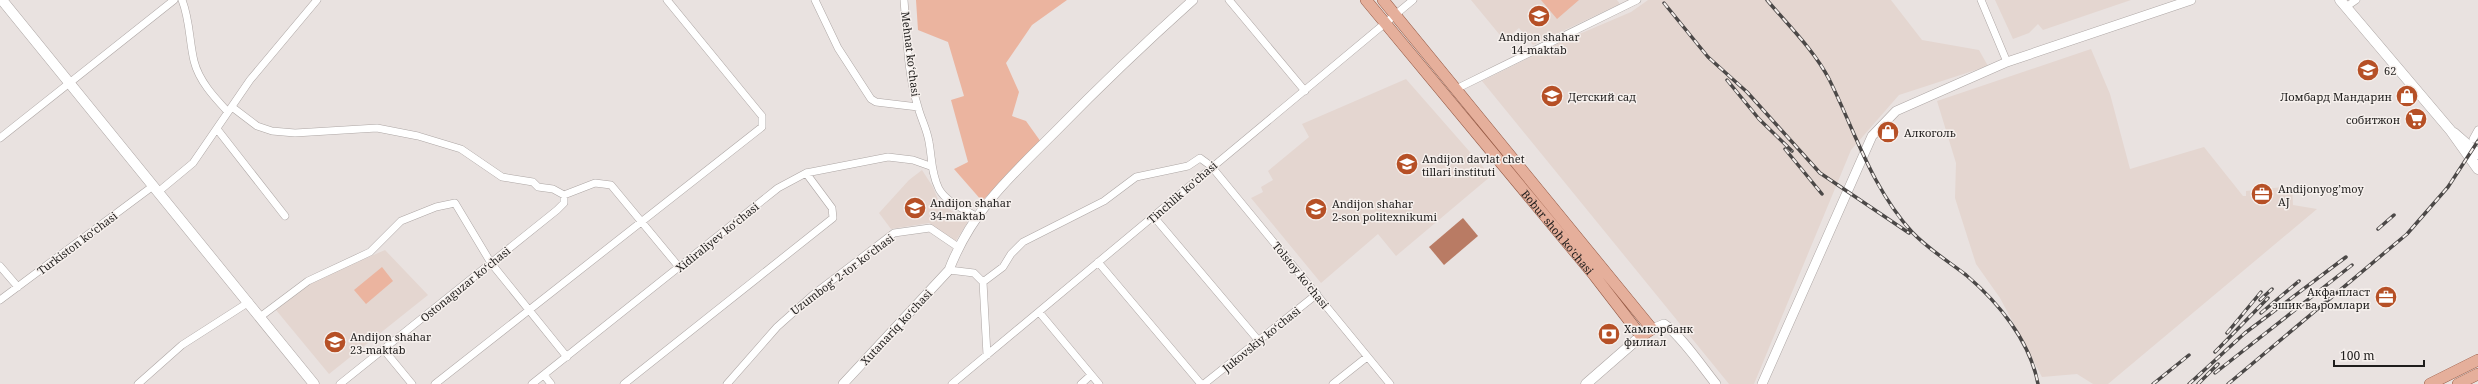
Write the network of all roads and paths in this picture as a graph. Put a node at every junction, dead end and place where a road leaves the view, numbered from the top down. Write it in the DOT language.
graph roads {
  1 [pos="2,0"];
  2 [pos="174,0"];
  3 [pos="182,0"];
  4 [pos="317,0"];
  5 [pos="666,0"];
  6 [pos="815,0"];
  7 [pos="904,0"];
  8 [pos="1193,0"];
  9 [pos="1228,0"];
  10 [pos="1366,0"];
  11 [pos="1383,0"];
  12 [pos="1412,0"];
  13 [pos="1637,0"];
  14 [pos="1981,0"];
  15 [pos="2191,0"];
  16 [pos="2356,0"];
  17 [pos="2343,4"];
  18 [pos="1395,15"];
  19 [pos="1386,24"];
  20 [pos="2007,62"];
  21 [pos="67,82"];
  22 [pos="1456,89"];
  23 [pos="1304,91"];
  24 [pos="918,107"];
  25 [pos="230,110"];
  26 [pos="217,129"];
  27 [pos="2478,130"];
  28 [pos="2451,131"];
  29 [pos="0,138"];
  30 [pos="2473,138"];
  31 [pos="2478,154"];
  32 [pos="930,166"];
  33 [pos="1211,166"];
  34 [pos="2478,169"];
  35 [pos="806,173"];
  36 [pos="156,189"];
  37 [pos="564,195"];
  38 [pos="285,216"];
  39 [pos="976,216"];
  40 [pos="1154,217"];
  41 [pos="642,222"];
  42 [pos="1582,241"];
  43 [pos="958,247"];
  44 [pos="1573,249"];
  45 [pos="1098,262"];
  46 [pos="491,263"];
  47 [pos="0,266"];
  48 [pos="1604,267"];
  49 [pos="680,268"];
  50 [pos="949,270"];
  51 [pos="1594,275"];
  52 [pos="983,282"];
  53 [pos="18,287"];
  54 [pos="1317,294"];
  55 [pos="0,300"];
  56 [pos="249,302"];
  57 [pos="529,309"];
  58 [pos="1039,312"];
  59 [pos="260,317"];
  60 [pos="1652,328"];
  61 [pos="1641,336"];
  62 [pos="1258,340"];
  63 [pos="384,350"];
  64 [pos="987,355"];
  65 [pos="1366,356"];
  66 [pos="567,357"];
  67 [pos="2478,360"];
  68 [pos="544,374"];
  69 [pos="2478,374"];
  70 [pos="1091,375"];
  71 [pos="138,384"];
  72 [pos="314,384"];
  73 [pos="340,384"];
  74 [pos="412,384"];
  75 [pos="435,384"];
  76 [pos="532,384"];
  77 [pos="551,384"];
  78 [pos="624,384"];
  79 [pos="728,384"];
  80 [pos="843,384"];
  81 [pos="952,384"];
  82 [pos="1081,384"];
  83 [pos="1099,384"];
  84 [pos="1200,384"];
  85 [pos="1204,384"];
  86 [pos="1333,384"];
  87 [pos="1390,384"];
  88 [pos="1586,384"];
  89 [pos="1716,384"];
  90 [pos="1762,384"];
  91 [pos="2430,384"];
  92 [pos="2458,384"];
  1 -- 21 [label="main road"];
  2 -- 21 [label="street"];
  3 -- 25 [label="street"];
  4 -- 25 [label="street, Turkiston koʻchasi"];
  5 -- 41 [label="street"];
  6 -- 24 [label="street, Mehnat koʻchasi"];
  7 -- 24 [label="street, Mehnat koʻchasi"];
  8 -- 39 [label="street"];
  9 -- 23 [label="street"];
  10 -- 19 [label="main road, Bobur shoh ko'chasi"];
  11 -- 18 [label="main road, Bobur shoh ko'chasi"];
  12 -- 18 [label="street, Tinchlik ko'chasi"];
  13 -- 22 [label="street"];
  14 -- 20 [label="street"];
  15 -- 20 [label="street"];
  16 -- 17 [label="street"];
  17 -- 28 [label="main road"];
  18 -- 19 [label="street, Tinchlik ko'chasi"];
  18 -- 22 [label="main road, Bobur shoh ko'chasi"];
  19 -- 23 [label="street, Tinchlik ko'chasi"];
  19 -- 44 [label="main road, Bobur shoh ko'chasi"];
  20 -- 90 [label="street"];
  21 -- 29 [label="street"];
  21 -- 36 [label="main road"];
  22 -- 42 [label="main road, Bobur shoh ko'chasi"];
  23 -- 33 [label="street, Tinchlik ko'chasi"];
  24 -- 32 [label="street, Mehnat koʻchasi"];
  25 -- 26 [label="street, Turkiston koʻchasi"];
  25 -- 37 [label="street"];
  26 -- 36 [label="street, Turkiston koʻchasi"];
  26 -- 38 [label="street"];
  27 -- 30 [label="street"];
  28 -- 31 [label="main road"];
  28 -- 34 [label="main road"];
  32 -- 35 [label="street, Xidiraliyev koʻchasi"];
  32 -- 39 [label="street, Mehnat koʻchasi"];
  33 -- 40 [label="street, Tinchlik ko'chasi"];
  33 -- 52 [label="street"];
  33 -- 54 [label="street, Tolstoy ko'chasi"];
  35 -- 49 [label="street, Xidiraliyev koʻchasi"];
  35 -- 78 [label="street"];
  36 -- 53 [label="street, Turkiston koʻchasi"];
  36 -- 56 [label="main road"];
  37 -- 41 [label="street"];
  37 -- 46 [label="street, Ostonaguzar koʻchasi"];
  39 -- 43 [label="street"];
  40 -- 45 [label="street, Tinchlik ko'chasi"];
  40 -- 62 [label="street"];
  41 -- 49 [label="street"];
  41 -- 57 [label="street"];
  42 -- 44 [label="main road"];
  42 -- 48 [label="main road, Bobur shoh ko'chasi"];
  43 -- 50 [label="street"];
  43 -- 79 [label="street, Uzumbog‘ 2-tor ko‘chasi"];
  44 -- 51 [label="main road, Bobur shoh ko'chasi"];
  45 -- 58 [label="street, Tinchlik ko'chasi"];
  45 -- 84 [label="street"];
  46 -- 57 [label="street"];
  46 -- 59 [label="street"];
  46 -- 63 [label="street, Ostonaguzar koʻchasi"];
  47 -- 53 [label="street"];
  48 -- 51 [label="main road"];
  48 -- 60 [label="main road, Bobur shoh ko'chasi"];
  49 -- 66 [label="street, Xidiraliyev koʻchasi"];
  50 -- 52 [label="street"];
  50 -- 80 [label="street, Xutanariq koʻchasi"];
  51 -- 61 [label="main road, Bobur shoh ko'chasi"];
  52 -- 64 [label="street"];
  53 -- 55 [label="street, Turkiston koʻchasi"];
  54 -- 62 [label="street, Jukovskiy koʻchasi"];
  54 -- 65 [label="street, Tolstoy ko'chasi"];
  56 -- 59 [label="main road"];
  56 -- 71 [label="street"];
  57 -- 66 [label="street"];
  57 -- 75 [label="street"];
  58 -- 64 [label="street, Tinchlik ko'chasi"];
  58 -- 70 [label="street"];
  59 -- 72 [label="main road"];
  60 -- 61 [label="main road"];
  60 -- 89 [label="street"];
  61 -- 88 [label="main road"];
  62 -- 85 [label="street, Jukovskiy koʻchasi"];
  63 -- 73 [label="street, Ostonaguzar koʻchasi"];
  63 -- 74 [label="street"];
  64 -- 81 [label="street, Tinchlik ko'chasi"];
  65 -- 86 [label="street"];
  65 -- 87 [label="street, Tolstoy ko'chasi"];
  66 -- 68 [label="street, Xidiraliyev koʻchasi"];
  67 -- 91 [label="main road"];
  68 -- 76 [label="street, Xidiraliyev koʻchasi"];
  68 -- 77 [label="street"];
  69 -- 92 [label="main road"];
  70 -- 82 [label="street"];
  70 -- 83 [label="street"];
}
